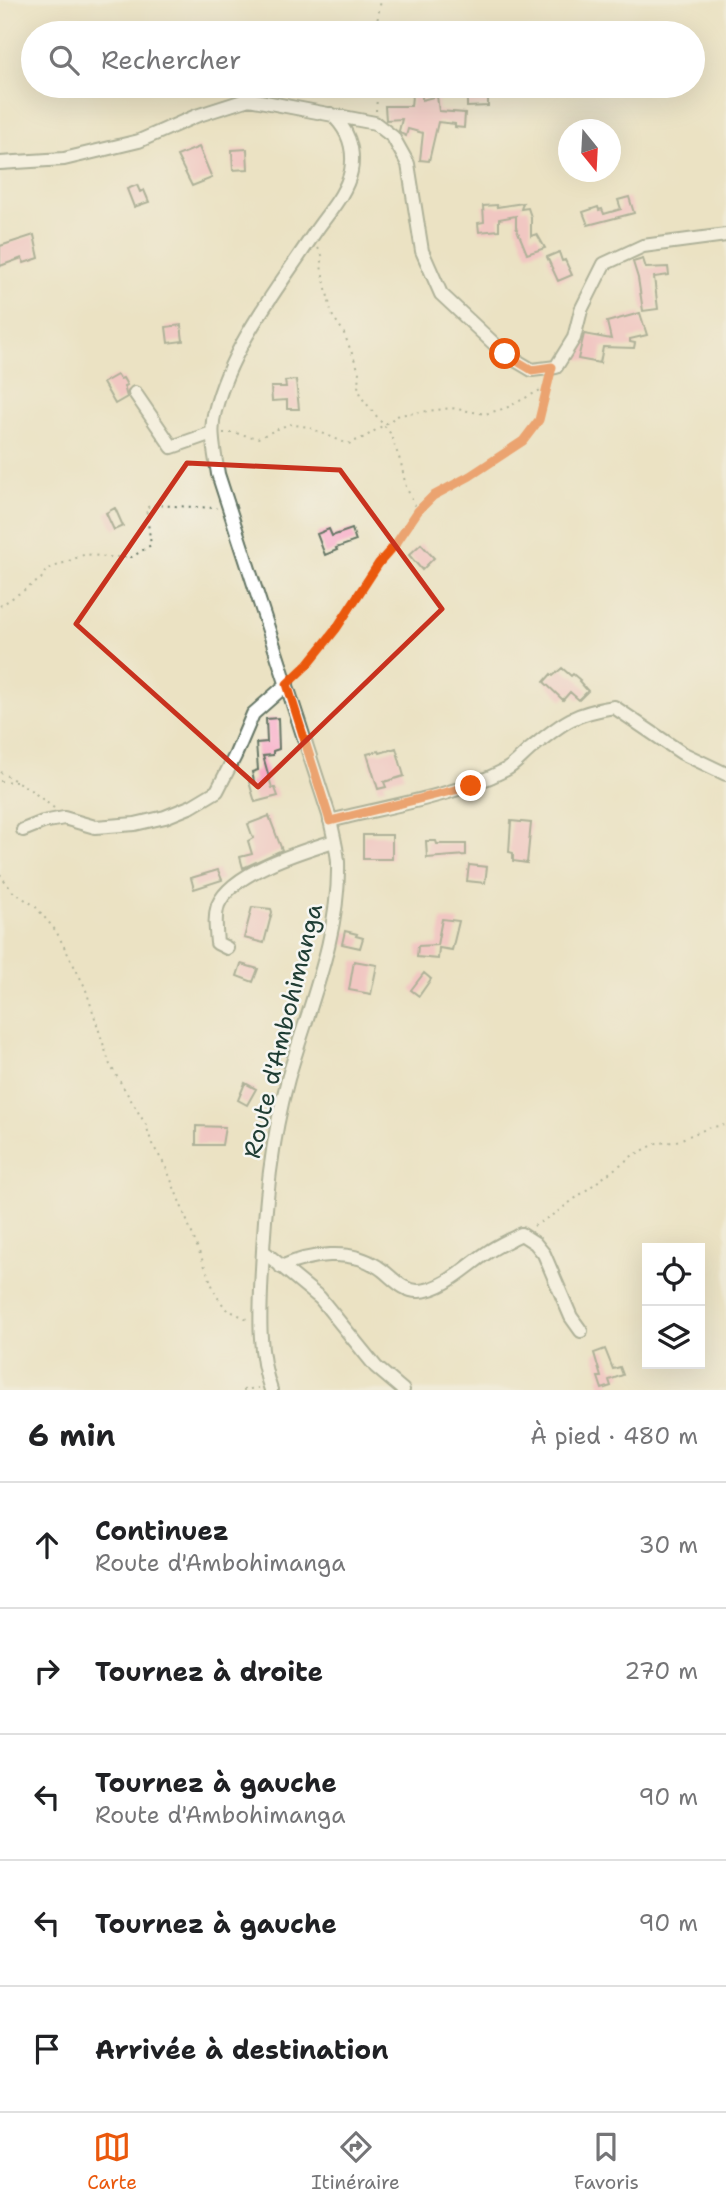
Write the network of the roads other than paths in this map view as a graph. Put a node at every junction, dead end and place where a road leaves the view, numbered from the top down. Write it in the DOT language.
graph roads {
  1 [pos="331,114"];
  2 [pos="375,123"];
  3 [pos="351,150"];
  4 [pos="0,163"];
  5 [pos="726,235"];
  6 [pos="135,393"];
  7 [pos="212,433"];
  8 [pos="287,684"];
  9 [pos="726,774"];
  10 [pos="330,821"];
  11 [pos="23,830"];
  12 [pos="334,841"];
  13 [pos="227,948"];
  14 [pos="263,1251"];
  15 [pos="281,1267"];
  16 [pos="582,1331"];
  17 [pos="270,1388"];
  18 [pos="404,1390"];
  1 -- 2 [label="street"];
  1 -- 3 [label="street"];
  1 -- 4 [label="street"];
  2 -- 3 [label="street"];
  2 -- 5 [label="street"];
  3 -- 7 [label="street, Route d'Ambohimanga"];
  6 -- 7 [label="street"];
  7 -- 8 [label="street, Route d'Ambohimanga"];
  8 -- 10 [label="street, Route d'Ambohimanga"];
  8 -- 11 [label="street"];
  9 -- 10 [label="street"];
  10 -- 12 [label="street, Route d'Ambohimanga"];
  12 -- 13 [label="street"];
  12 -- 14 [label="street, Route d'Ambohimanga"];
  14 -- 15 [label="street"];
  14 -- 17 [label="street, Route d'Ambohimanga"];
  15 -- 16 [label="street"];
  15 -- 18 [label="street"];
}
